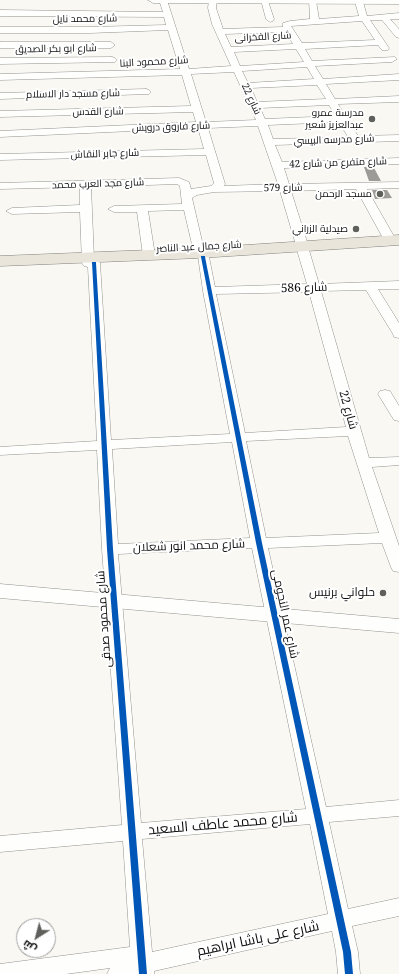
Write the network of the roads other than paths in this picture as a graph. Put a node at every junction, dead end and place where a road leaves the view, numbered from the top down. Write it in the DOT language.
graph roads {
  1 [pos="153,0"];
  2 [pos="162,0"];
  3 [pos="212,0"];
  4 [pos="264,1"];
  5 [pos="312,1"];
  6 [pos="399,1"];
  7 [pos="359,2"];
  8 [pos="77,10"];
  9 [pos="0,13"];
  10 [pos="167,15"];
  11 [pos="399,16"];
  12 [pos="384,17"];
  13 [pos="364,18"];
  14 [pos="270,19"];
  15 [pos="315,21"];
  16 [pos="370,26"];
  17 [pos="171,27"];
  18 [pos="287,28"];
  19 [pos="0,30"];
  20 [pos="72,30"];
  21 [pos="109,30"];
  22 [pos="220,32"];
  23 [pos="399,35"];
  24 [pos="378,39"];
  25 [pos="296,43"];
  26 [pos="0,45"];
  27 [pos="111,45"];
  28 [pos="228,50"];
  29 [pos="399,51"];
  30 [pos="390,55"];
  31 [pos="112,60"];
  32 [pos="0,61"];
  33 [pos="309,64"];
  34 [pos="237,69"];
  35 [pos="399,71"];
  36 [pos="185,72"];
  37 [pos="113,76"];
  38 [pos="0,77"];
  39 [pos="320,82"];
  40 [pos="245,86"];
  41 [pos="340,90"];
  42 [pos="325,91"];
  43 [pos="146,92"];
  44 [pos="0,96"];
  45 [pos="399,99"];
  46 [pos="331,102"];
  47 [pos="254,105"];
  48 [pos="196,109"];
  49 [pos="0,114"];
  50 [pos="342,119"];
  51 [pos="262,123"];
  52 [pos="202,125"];
  53 [pos="0,134"];
  54 [pos="399,139"];
  55 [pos="354,140"];
  56 [pos="269,142"];
  57 [pos="210,152"];
  58 [pos="0,157"];
  59 [pos="399,161"];
  60 [pos="278,165"];
  61 [pos="85,184"];
  62 [pos="399,185"];
  63 [pos="0,186"];
  64 [pos="360,186"];
  65 [pos="285,188"];
  66 [pos="214,190"];
  67 [pos="188,195"];
  68 [pos="189,207"];
  69 [pos="86,208"];
  70 [pos="114,208"];
  71 [pos="142,208"];
  72 [pos="12,211"];
  73 [pos="396,242"];
  74 [pos="302,248"];
  75 [pos="149,255"];
  76 [pos="202,255"];
  77 [pos="0,261"];
  78 [pos="90,261"];
  79 [pos="0,266"];
  80 [pos="399,285"];
  81 [pos="370,286"];
  82 [pos="314,288"];
  83 [pos="209,291"];
  84 [pos="399,334"];
  85 [pos="386,394"];
  86 [pos="399,417"];
  87 [pos="354,431"];
  88 [pos="238,438"];
  89 [pos="104,445"];
  90 [pos="0,451"];
  91 [pos="399,461"];
  92 [pos="363,463"];
  93 [pos="388,538"];
  94 [pos="259,543"];
  95 [pos="110,549"];
  96 [pos="399,567"];
  97 [pos="0,591"];
  98 [pos="114,601"];
  99 [pos="275,616"];
  100 [pos="399,626"];
  101 [pos="399,808"];
  102 [pos="317,816"];
  103 [pos="131,832"];
  104 [pos="0,844"];
  105 [pos="399,907"];
  106 [pos="340,921"];
  107 [pos="142,964"];
  108 [pos="0,973"];
  109 [pos="118,974"];
  110 [pos="349,974"];
  1 -- 2 [label="street"];
  2 -- 3 [label="street"];
  2 -- 10 [label="street"];
  3 -- 4 [label="street"];
  3 -- 22 [label="street, شارع 22"];
  4 -- 5 [label="street"];
  4 -- 14 [label="street"];
  5 -- 7 [label="street"];
  5 -- 15 [label="street"];
  6 -- 7 [label="street"];
  7 -- 13 [label="street"];
  8 -- 9 [label="street"];
  8 -- 10 [label="street"];
  8 -- 20 [label="street"];
  10 -- 17 [label="street"];
  11 -- 12 [label="street"];
  12 -- 13 [label="street"];
  12 -- 23 [label="street"];
  13 -- 15 [label="street"];
  13 -- 16 [label="street"];
  15 -- 18 [label="street"];
  16 -- 18 [label="street"];
  16 -- 24 [label="street"];
  17 -- 21 [label="street, شارع محمد نايل"];
  17 -- 36 [label="street"];
  18 -- 22 [label="street"];
  18 -- 25 [label="street"];
  19 -- 20 [label="street, شارع محمد نايل"];
  20 -- 21 [label="street, شارع محمد نايل"];
  21 -- 27 [label="street"];
  22 -- 28 [label="street, شارع 22"];
  24 -- 25 [label="street, شارع الفخرانى"];
  24 -- 30 [label="street"];
  25 -- 28 [label="street, شارع الفخرانى"];
  25 -- 33 [label="street"];
  26 -- 27 [label="street"];
  27 -- 31 [label="street"];
  28 -- 34 [label="street, شارع 22"];
  29 -- 30 [label="street"];
  30 -- 33 [label="street"];
  30 -- 35 [label="street"];
  31 -- 32 [label="street, شارع ابو بكر الصديق"];
  31 -- 37 [label="street"];
  33 -- 34 [label="street, شارع محمود البنا"];
  33 -- 35 [label="street"];
  33 -- 39 [label="street"];
  34 -- 36 [label="street, شارع محمود البنا"];
  34 -- 40 [label="street, شارع 22"];
  35 -- 39 [label="street"];
  36 -- 37 [label="street, شارع محمود البنا"];
  36 -- 48 [label="street"];
  37 -- 38 [label="street, شارع محمود البنا"];
  39 -- 40 [label="street"];
  39 -- 42 [label="street"];
  40 -- 47 [label="street, شارع 22"];
  41 -- 42 [label="street"];
  42 -- 46 [label="street"];
  43 -- 44 [label="street, شارع مسجد دار الاسلام"];
  45 -- 46 [label="street"];
  46 -- 47 [label="street"];
  46 -- 50 [label="street"];
  47 -- 51 [label="street, شارع 22"];
  48 -- 49 [label="street, شارع القدس"];
  48 -- 52 [label="street"];
  50 -- 51 [label="street, شارع فاروق درويش"];
  50 -- 55 [label="street"];
  51 -- 52 [label="street, شارع فاروق درويش"];
  51 -- 56 [label="street, شارع 22"];
  52 -- 53 [label="street, شارع فاروق درويش"];
  52 -- 57 [label="street"];
  54 -- 55 [label="street, شارع مدرسه البيسي"];
  55 -- 56 [label="street, شارع مدرسه البيسي"];
  56 -- 60 [label="street, شارع 22"];
  57 -- 58 [label="street, شارع جابر النقاش"];
  57 -- 66 [label="street"];
  59 -- 60 [label="street, شارع متفرع من شارع 42"];
  60 -- 65 [label="street, شارع 22"];
  61 -- 63 [label="street, شارع مجد العرب محمد"];
  61 -- 67 [label="street, شارع مجد العرب محمد"];
  61 -- 69 [label="street, شارع محمود صدقى"];
  62 -- 64 [label="street, شارع 579"];
  64 -- 65 [label="street, شارع 579"];
  64 -- 73 [label="street"];
  65 -- 66 [label="street, شارع 579"];
  65 -- 74 [label="street, شارع 22"];
  66 -- 67 [label="street, شارع 579"];
  67 -- 68 [label="street, شارع عمر النجومى"];
  68 -- 71 [label="street"];
  68 -- 76 [label="street, شارع عمر النجومى"];
  69 -- 72 [label="street"];
  69 -- 78 [label="street, شارع محمود صدقى"];
  70 -- 71 [label="street"];
  71 -- 75 [label="street"];
  73 -- 74 [label="main road, شارع جمال عبد الناصر"];
  74 -- 76 [label="main road, شارع جمال عبد الناصر"];
  74 -- 82 [label="street, شارع 22"];
  75 -- 76 [label="main road, شارع جمال عبد الناصر"];
  75 -- 78 [label="main road, شارع جمال عبد الناصر"];
  76 -- 78 [label="main road, شارع جمال عبد الناصر"];
  76 -- 83 [label="street, شارع عمر النجومى"];
  77 -- 78 [label="main road, شارع جمال عبد الناصر"];
  78 -- 79 [label="main road, شارع جمال عبد الناصر"];
  78 -- 89 [label="street, شارع محمود صدقى"];
  80 -- 81 [label="street, شارع 586"];
  81 -- 82 [label="street, شارع 586"];
  81 -- 84 [label="street"];
  82 -- 83 [label="street, شارع 586"];
  82 -- 87 [label="street, شارع 22"];
  83 -- 88 [label="street, شارع عمر النجومى"];
  85 -- 86 [label="street"];
  87 -- 88 [label="street"];
  87 -- 92 [label="street, شارع 22"];
  88 -- 89 [label="street"];
  88 -- 94 [label="street, شارع عمر النجومى"];
  89 -- 90 [label="street"];
  89 -- 95 [label="street, شارع محمود صدقى"];
  91 -- 92 [label="street"];
  92 -- 93 [label="street, شارع 22"];
  93 -- 94 [label="street, شارع محمد انور شعلان"];
  93 -- 96 [label="street, شارع 22"];
  94 -- 95 [label="street, شارع محمد انور شعلان"];
  94 -- 99 [label="street, شارع عمر النجومى"];
  95 -- 98 [label="street, شارع محمود صدقى"];
  97 -- 98 [label="street"];
  98 -- 99 [label="street"];
  98 -- 103 [label="street, شارع محمود صدقى"];
  99 -- 100 [label="street"];
  99 -- 102 [label="street, شارع عمر النجومى"];
  101 -- 102 [label="street, شارع محمد عاطف السعيد"];
  102 -- 103 [label="street, شارع محمد عاطف السعيد"];
  102 -- 106 [label="street, شارع عمر النجومى"];
  103 -- 104 [label="street, شارع محمد عاطف السعيد"];
  103 -- 107 [label="street, شارع محمود صدقى"];
  105 -- 106 [label="street, شارع على باشا ابراهيم"];
  106 -- 107 [label="street, شارع على باشا ابراهيم"];
  106 -- 110 [label="street, شارع عمر النجومى"];
  107 -- 108 [label="street"];
  107 -- 109 [label="street, شارع على باشا ابراهيم"];
}
